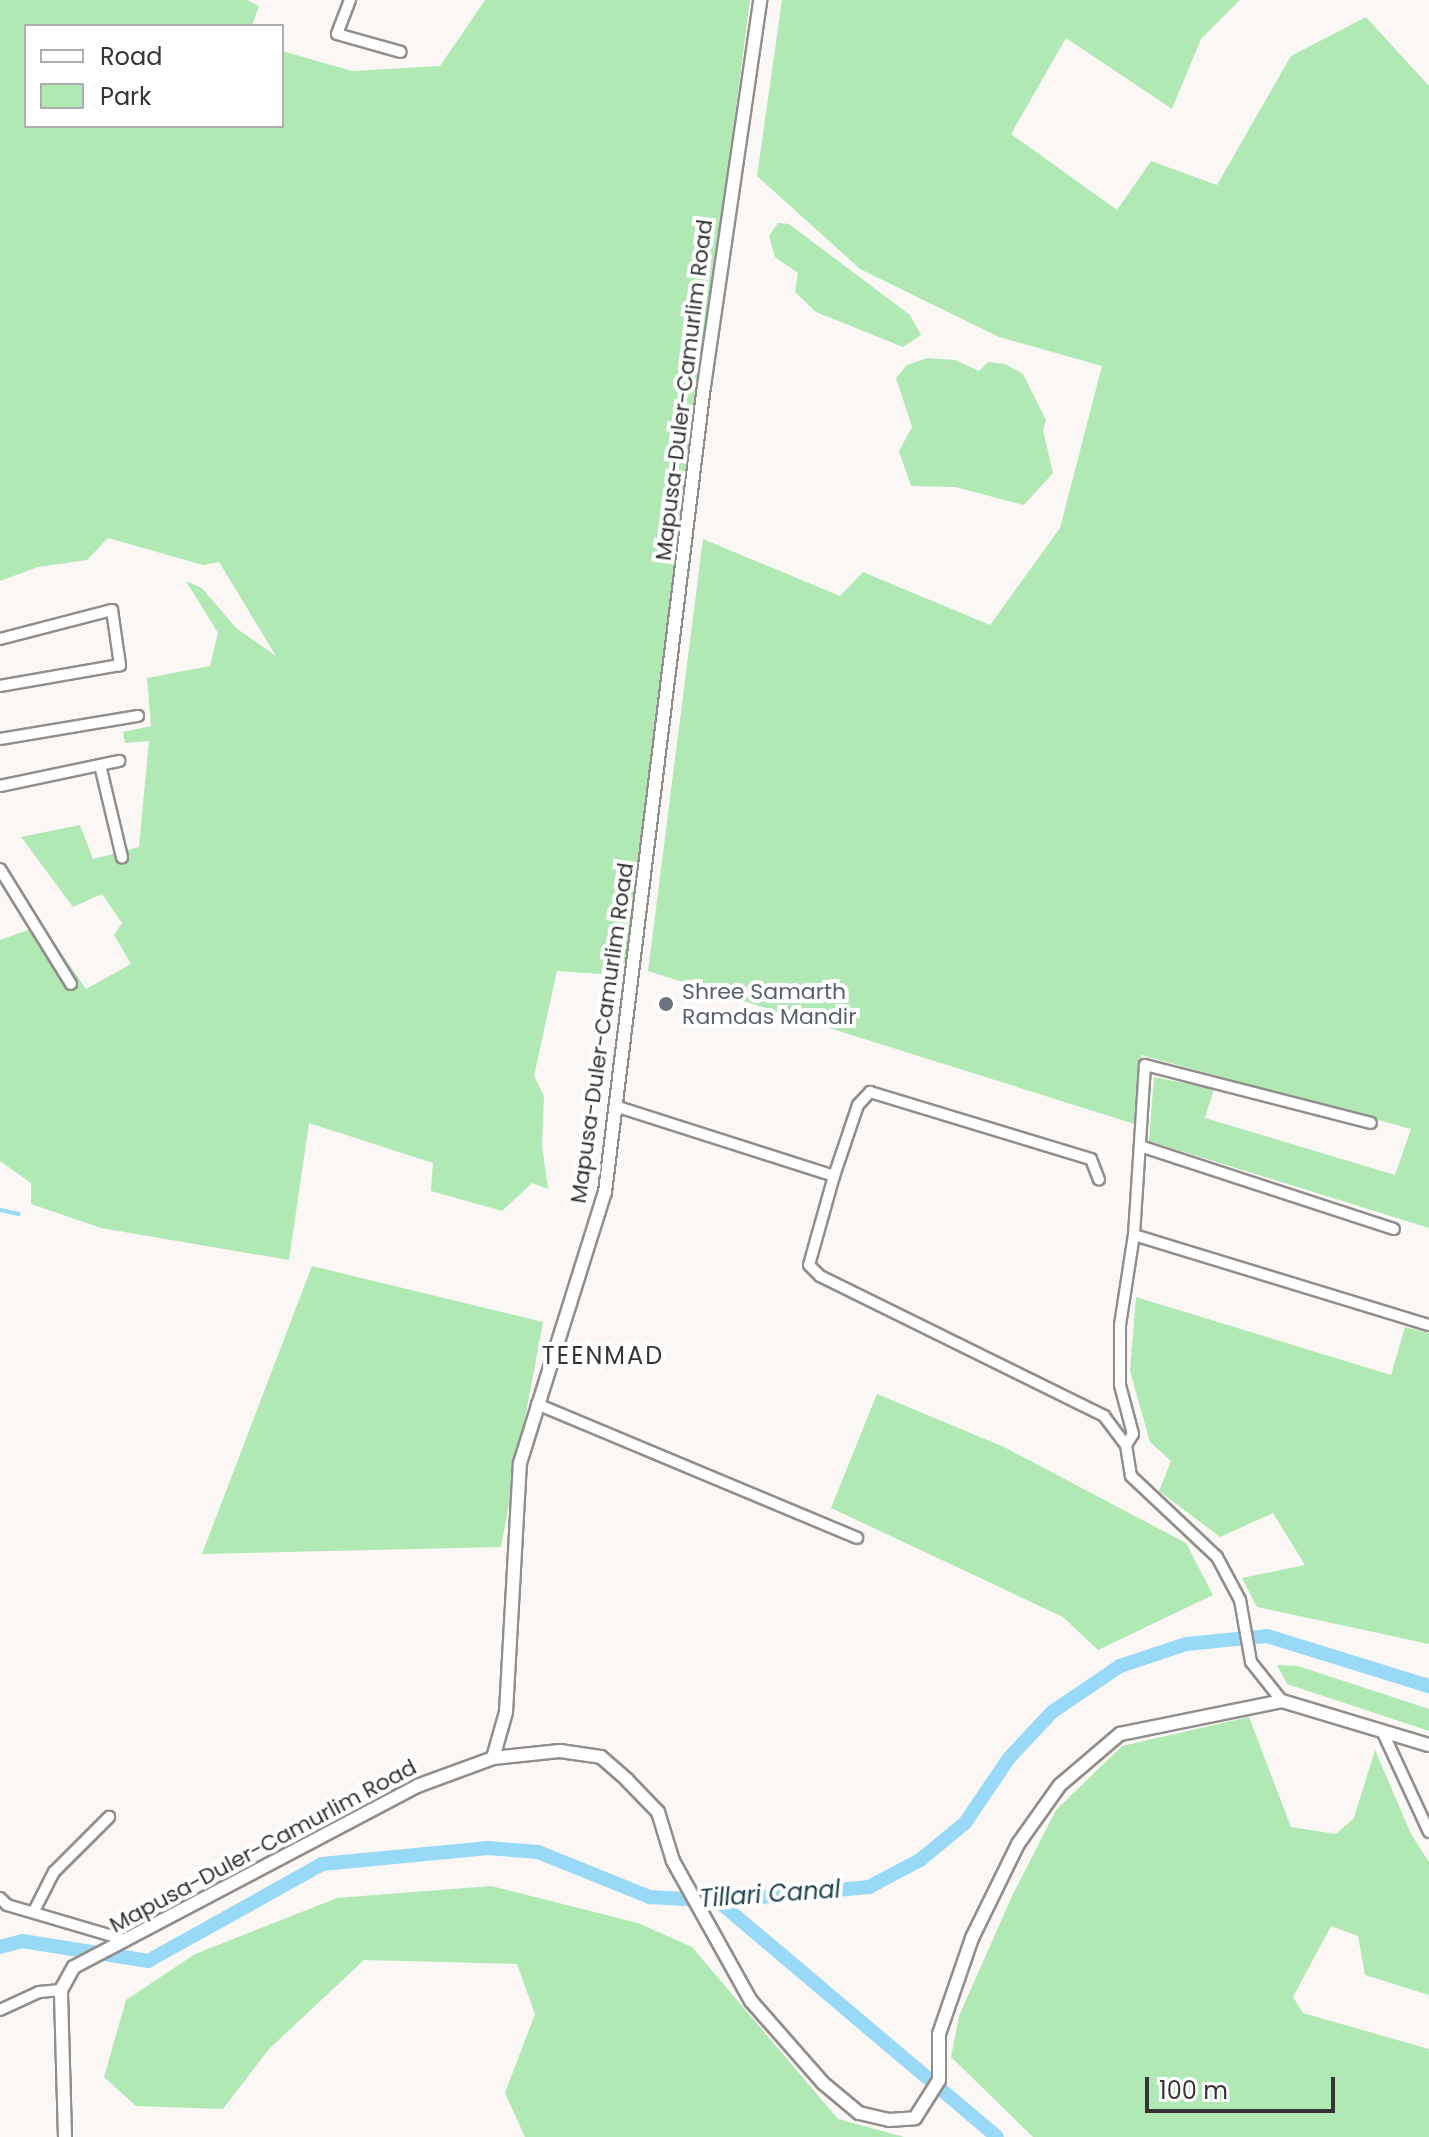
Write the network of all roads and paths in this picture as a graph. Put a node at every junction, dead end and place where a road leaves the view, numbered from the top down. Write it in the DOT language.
graph roads {
  1 [pos="350,0"];
  2 [pos="760,0"];
  3 [pos="401,52"];
  4 [pos="0,639"];
  5 [pos="0,686"];
  6 [pos="138,716"];
  7 [pos="0,739"];
  8 [pos="119,761"];
  9 [pos="100,765"];
  10 [pos="0,786"];
  11 [pos="122,857"];
  12 [pos="0,869"];
  13 [pos="71,984"];
  14 [pos="615,1106"];
  15 [pos="1371,1123"];
  16 [pos="1140,1146"];
  17 [pos="834,1176"];
  18 [pos="1099,1180"];
  19 [pos="1394,1229"];
  20 [pos="1134,1235"];
  21 [pos="1429,1325"];
  22 [pos="537,1404"];
  23 [pos="1126,1445"];
  24 [pos="857,1538"];
  25 [pos="1282,1701"];
  26 [pos="1384,1735"];
  27 [pos="1429,1745"];
  28 [pos="493,1758"];
  29 [pos="109,1817"];
  30 [pos="1429,1832"];
  31 [pos="2,1904"];
  32 [pos="34,1911"];
  33 [pos="126,1940"];
  34 [pos="61,1990"];
  35 [pos="0,2010"];
  36 [pos="65,2137"];
  1 -- 3 [label="street"];
  2 -- 14 [label="street, Mapusa-Duler-Camurlim Road"];
  4 -- 5 [label="street"];
  6 -- 7 [label="street"];
  8 -- 9 [label="street"];
  9 -- 10 [label="street"];
  9 -- 11 [label="street"];
  12 -- 13 [label="street"];
  14 -- 17 [label="street"];
  14 -- 22 [label="street, Mapusa-Duler-Camurlim Road"];
  15 -- 16 [label="street"];
  16 -- 19 [label="street"];
  16 -- 20 [label="street"];
  17 -- 18 [label="street"];
  17 -- 23 [label="street"];
  20 -- 21 [label="street"];
  20 -- 23 [label="street"];
  22 -- 24 [label="street"];
  22 -- 28 [label="street, Mapusa-Duler-Camurlim Road"];
  23 -- 25 [label="street"];
  25 -- 26 [label="street"];
  25 -- 28 [label="street"];
  26 -- 27 [label="street"];
  26 -- 30 [label="street"];
  28 -- 33 [label="street, Mapusa-Duler-Camurlim Road"];
  29 -- 32 [label="street"];
  31 -- 32 [label="street"];
  32 -- 33 [label="street"];
  33 -- 34 [label="street, Mapusa-Duler-Camurlim Road"];
  34 -- 35 [label="street"];
  34 -- 36 [label="street"];
}
